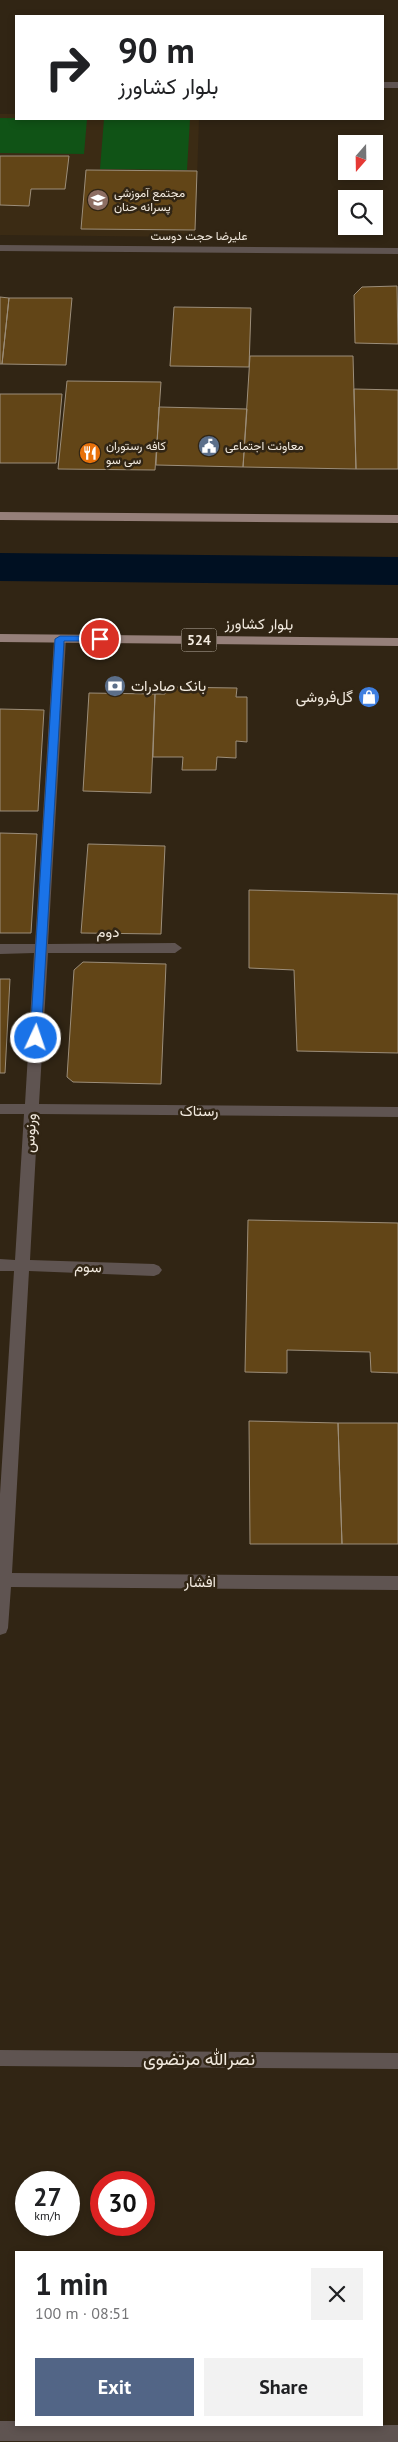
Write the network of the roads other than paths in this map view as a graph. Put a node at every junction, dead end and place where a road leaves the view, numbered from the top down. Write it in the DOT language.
graph roads {
  1 [pos="384,85"];
  2 [pos="398,85"];
  3 [pos="0,248"];
  4 [pos="398,251"];
  5 [pos="0,516"];
  6 [pos="398,519"];
  7 [pos="0,638"];
  8 [pos="60,639"];
  9 [pos="398,642"];
  10 [pos="41,948"];
  11 [pos="175,948"];
  12 [pos="0,949"];
  13 [pos="0,1109"];
  14 [pos="31,1110"];
  15 [pos="398,1112"];
  16 [pos="0,1265"];
  17 [pos="22,1265"];
  18 [pos="154,1270"];
  19 [pos="1,1580"];
  20 [pos="398,1583"];
  21 [pos="0,1628"];
  22 [pos="0,2058"];
  23 [pos="398,2061"];
  24 [pos="0,2431"];
  25 [pos="398,2435"];
  1 -- 2 [label="street"];
  3 -- 4 [label="street, علیرضا حجت دوست"];
  5 -- 6 [label="main road"];
  7 -- 8 [label="main road, بلوار کشاورز / 524"];
  8 -- 9 [label="main road, بلوار کشاورز / 524"];
  8 -- 10 [label="street, ورنوس"];
  10 -- 11 [label="street, دوم"];
  10 -- 12 [label="street, دوم"];
  10 -- 14 [label="street, ورنوس"];
  13 -- 14 [label="street, رستاک"];
  14 -- 15 [label="street, رستاک"];
  14 -- 17 [label="street, ورنوس"];
  16 -- 17 [label="street, سوم"];
  17 -- 18 [label="street, سوم"];
  17 -- 19 [label="street, ورنوس"];
  19 -- 20 [label="street, افشار"];
  19 -- 21 [label="street, ورنوس"];
  22 -- 23 [label="street, نصرالله مرتضوی"];
  24 -- 25 [label="street"];
}
